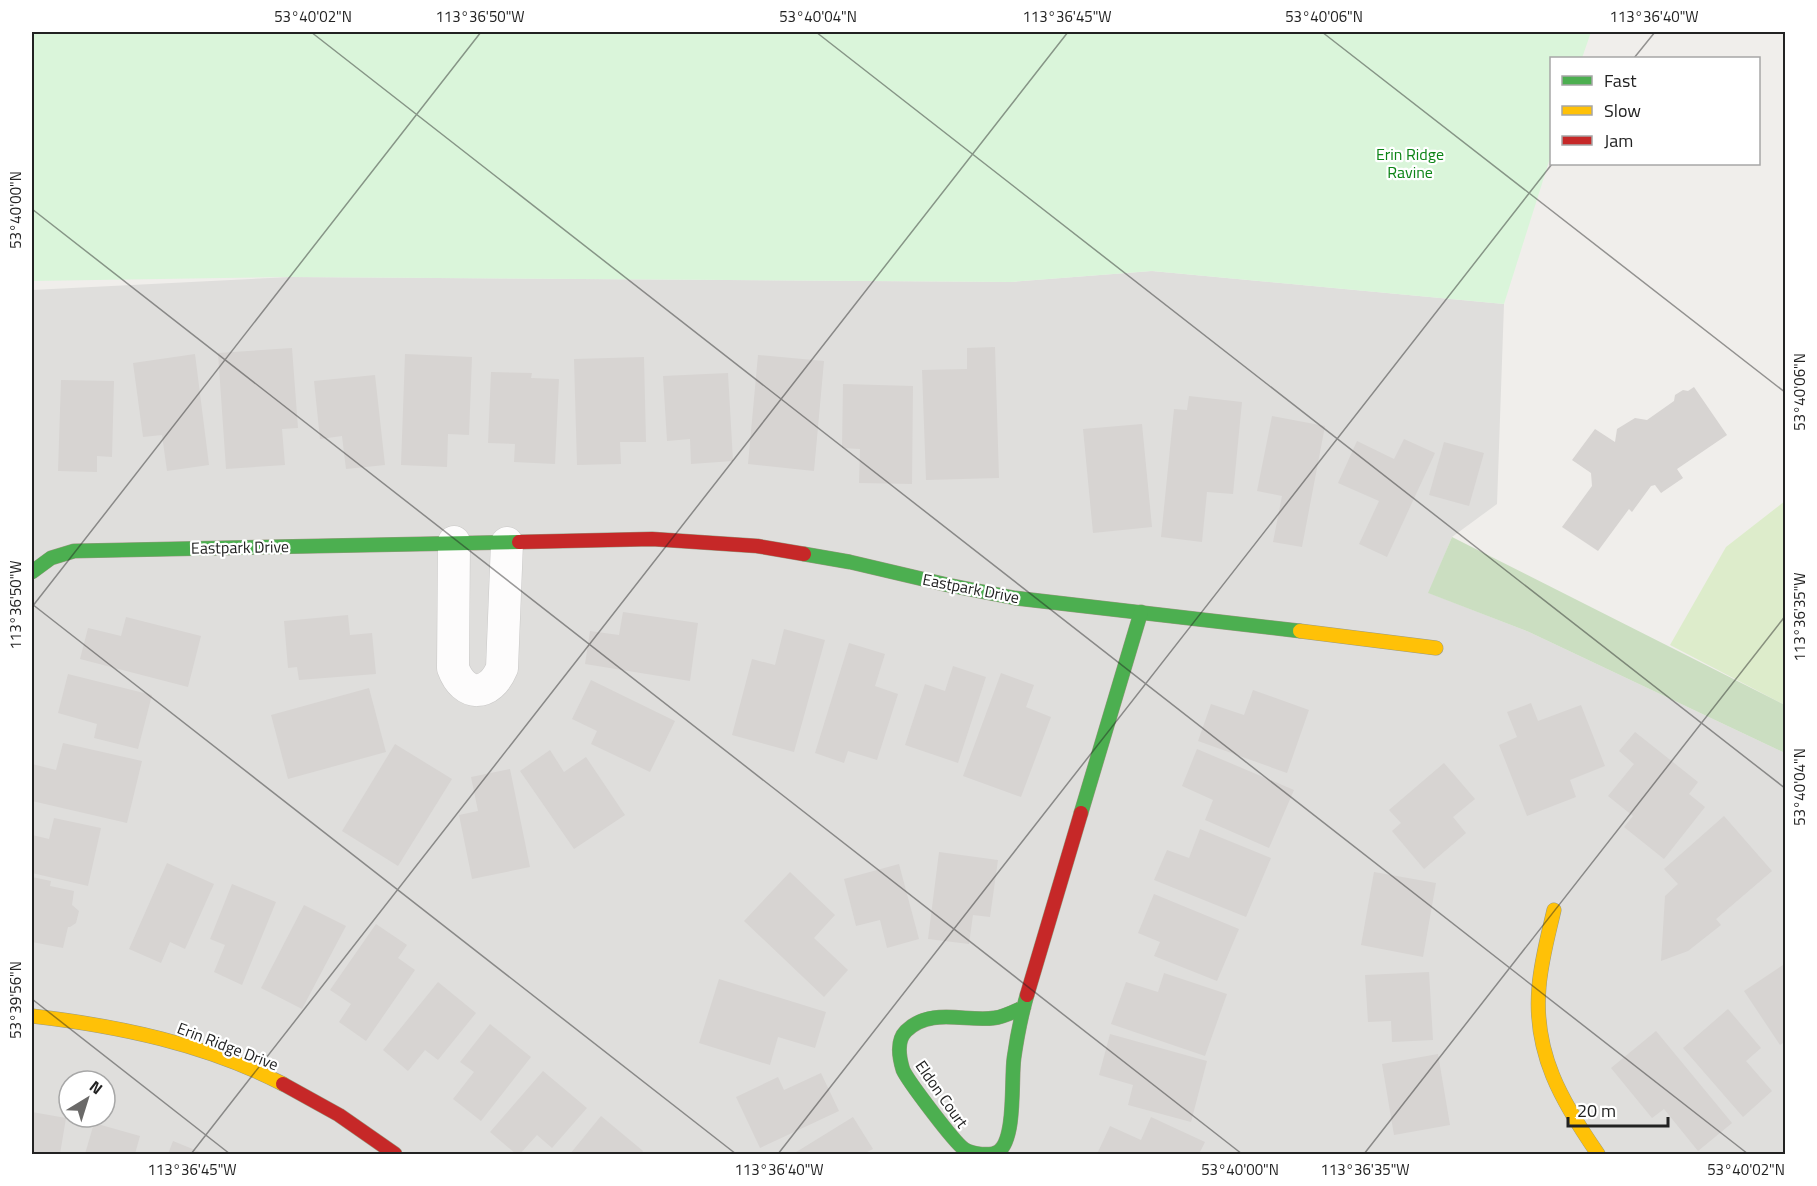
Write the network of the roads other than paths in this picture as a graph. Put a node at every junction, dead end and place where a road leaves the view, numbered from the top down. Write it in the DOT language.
graph roads {
  1 [pos="454,542"];
  2 [pos="507,543"];
  3 [pos="32,572"];
  4 [pos="1141,612"];
  5 [pos="1436,648"];
  6 [pos="1554,910"];
  7 [pos="1024,1007"];
  8 [pos="32,1016"];
  9 [pos="395,1155"];
  10 [pos="1598,1155"];
  1 -- 2 [label="street, Eastpark Drive"];
  1 -- 2 [label="street"];
  1 -- 3 [label="street, Eastpark Drive"];
  2 -- 4 [label="street, Eastpark Drive"];
  4 -- 5 [label="street, Eastpark Drive"];
  4 -- 7 [label="street, Eldon Court"];
  6 -- 10 [label="street"];
  7 -- 7 [label="street, Eldon Court"];
  8 -- 9 [label="street, Erin Ridge Drive"];
}
